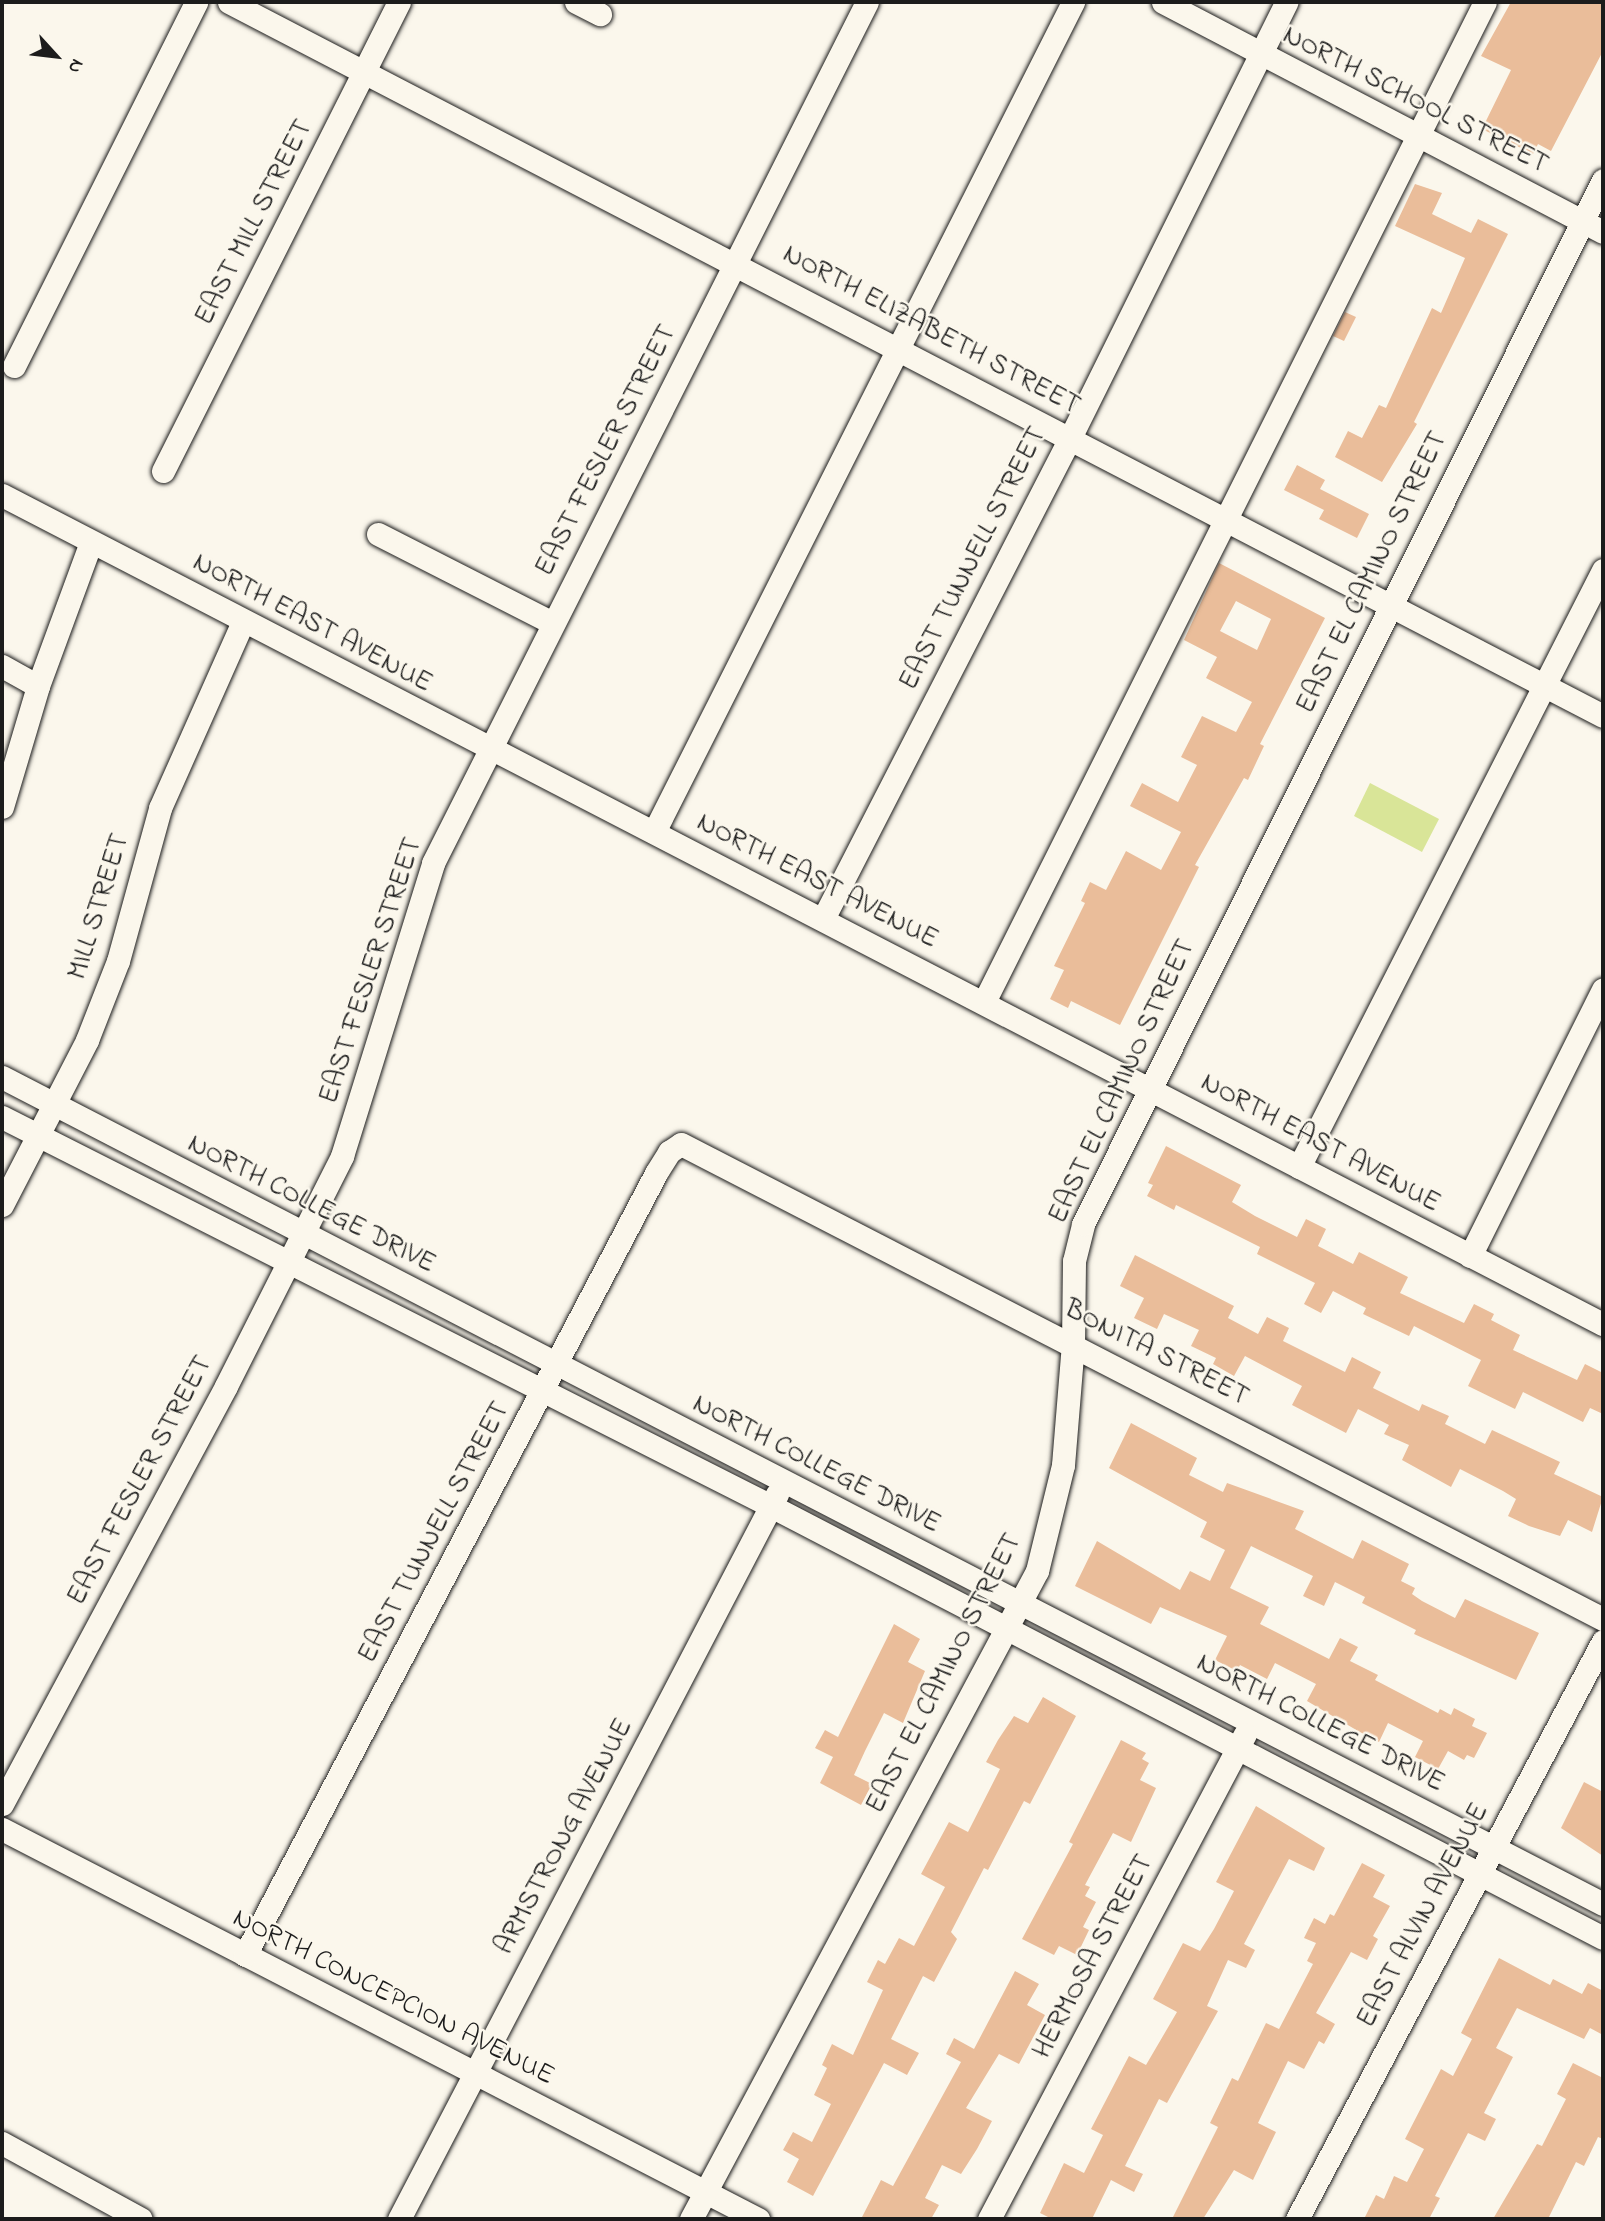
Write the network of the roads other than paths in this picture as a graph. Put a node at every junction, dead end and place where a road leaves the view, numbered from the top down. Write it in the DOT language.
graph roads {
  1 [pos="196,2"];
  2 [pos="229,2"];
  3 [pos="399,2"];
  4 [pos="576,2"];
  5 [pos="867,2"];
  6 [pos="1073,2"];
  7 [pos="1163,2"];
  8 [pos="1286,2"];
  9 [pos="1485,2"];
  10 [pos="600,14"];
  11 [pos="1260,53"];
  12 [pos="364,74"];
  13 [pos="1418,135"];
  14 [pos="1603,180"];
  15 [pos="1582,221"];
  16 [pos="1603,232"];
  17 [pos="735,263"];
  18 [pos="899,348"];
  19 [pos="14,366"];
  20 [pos="1070,438"];
  21 [pos="163,471"];
  22 [pos="2,495"];
  23 [pos="1227,520"];
  24 [pos="378,534"];
  25 [pos="91,542"];
  26 [pos="1603,570"];
  27 [pos="1390,606"];
  28 [pos="243,622"];
  29 [pos="553,623"];
  30 [pos="2,666"];
  31 [pos="1544,685"];
  32 [pos="38,686"];
  33 [pos="1603,716"];
  34 [pos="488,749"];
  35 [pos="2,807"];
  36 [pos="654,832"];
  37 [pos="824,917"];
  38 [pos="1603,989"];
  39 [pos="985,1002"];
  40 [pos="2,1077"];
  41 [pos="1150,1089"];
  42 [pos="55,1106"];
  43 [pos="2,1117"];
  44 [pos="38,1136"];
  45 [pos="681,1144"];
  46 [pos="1299,1167"];
  47 [pos="2,1205"];
  48 [pos="303,1236"];
  49 [pos="1470,1256"];
  50 [pos="289,1264"];
  51 [pos="1603,1324"];
  52 [pos="1073,1344"];
  53 [pos="558,1365"];
  54 [pos="544,1392"];
  55 [pos="783,1482"];
  56 [pos="771,1506"];
  57 [pos="1021,1604"];
  58 [pos="1603,1619"];
  59 [pos="1008,1628"];
  60 [pos="1603,1641"];
  61 [pos="1251,1721"];
  62 [pos="1238,1747"];
  63 [pos="2,1804"];
  64 [pos="2,1829"];
  65 [pos="1494,1847"];
  66 [pos="1480,1873"];
  67 [pos="1603,1904"];
  68 [pos="1603,1938"];
  69 [pos="245,1955"];
  70 [pos="475,2073"];
  71 [pos="2,2143"];
  72 [pos="705,2191"];
  73 [pos="141,2219"];
  74 [pos="400,2219"];
  75 [pos="691,2219"];
  76 [pos="758,2219"];
  77 [pos="989,2219"];
  78 [pos="1297,2219"];
  1 -- 19 [label="street"];
  2 -- 12 [label="street, NORTH ELIZABETH STREET"];
  3 -- 12 [label="street, EAST MILL STREET"];
  4 -- 10 [label="street"];
  5 -- 17 [label="street, EAST FESLER STREET"];
  6 -- 18 [label="street"];
  7 -- 11 [label="street, NORTH SCHOOL STREET"];
  8 -- 11 [label="street, EAST TUNNELL STREET"];
  9 -- 13 [label="street"];
  11 -- 13 [label="street, NORTH SCHOOL STREET"];
  11 -- 20 [label="street, EAST TUNNELL STREET"];
  12 -- 17 [label="street, NORTH ELIZABETH STREET"];
  12 -- 21 [label="street, EAST MILL STREET"];
  13 -- 15 [label="street, NORTH SCHOOL STREET"];
  13 -- 23 [label="street"];
  14 -- 15 [label="street, EAST EL CAMINO STREET"];
  15 -- 16 [label="street, NORTH SCHOOL STREET"];
  15 -- 27 [label="street, EAST EL CAMINO STREET"];
  17 -- 18 [label="street, NORTH ELIZABETH STREET"];
  17 -- 29 [label="street, EAST FESLER STREET"];
  18 -- 20 [label="street, NORTH ELIZABETH STREET"];
  18 -- 36 [label="street"];
  20 -- 23 [label="street, NORTH ELIZABETH STREET"];
  20 -- 37 [label="street, EAST TUNNELL STREET"];
  22 -- 25 [label="street, NORTH EAST AVENUE"];
  23 -- 27 [label="street, NORTH ELIZABETH STREET"];
  23 -- 39 [label="street"];
  24 -- 29 [label="street"];
  25 -- 28 [label="street, NORTH EAST AVENUE"];
  25 -- 32 [label="street"];
  26 -- 31 [label="street"];
  27 -- 31 [label="street, NORTH ELIZABETH STREET"];
  27 -- 41 [label="street, EAST EL CAMINO STREET"];
  28 -- 34 [label="street, NORTH EAST AVENUE"];
  28 -- 42 [label="street, MILL STREET"];
  29 -- 34 [label="street, EAST FESLER STREET"];
  30 -- 32 [label="street"];
  31 -- 33 [label="street, NORTH ELIZABETH STREET"];
  31 -- 46 [label="street"];
  32 -- 35 [label="street"];
  34 -- 36 [label="street, NORTH EAST AVENUE"];
  34 -- 48 [label="street, EAST FESLER STREET"];
  36 -- 37 [label="street, NORTH EAST AVENUE"];
  37 -- 39 [label="street, NORTH EAST AVENUE"];
  38 -- 49 [label="street"];
  39 -- 41 [label="street, NORTH EAST AVENUE"];
  40 -- 42 [label="street, NORTH COLLEGE DRIVE"];
  41 -- 46 [label="street, NORTH EAST AVENUE"];
  41 -- 52 [label="street, EAST EL CAMINO STREET"];
  42 -- 44 [label="street, MILL STREET"];
  42 -- 48 [label="street, NORTH COLLEGE DRIVE"];
  43 -- 44 [label="street, NORTH COLLEGE DRIVE"];
  44 -- 47 [label="street, MILL STREET"];
  44 -- 50 [label="street, NORTH COLLEGE DRIVE"];
  45 -- 52 [label="street, BONITA STREET"];
  45 -- 53 [label="street, EAST TUNNELL STREET"];
  46 -- 49 [label="street, NORTH EAST AVENUE"];
  48 -- 50 [label="street, EAST FESLER STREET"];
  48 -- 53 [label="street, NORTH COLLEGE DRIVE"];
  49 -- 51 [label="street, NORTH EAST AVENUE"];
  50 -- 54 [label="street, NORTH COLLEGE DRIVE"];
  50 -- 63 [label="street, EAST FESLER STREET"];
  52 -- 57 [label="street, EAST EL CAMINO STREET"];
  52 -- 58 [label="street, BONITA STREET"];
  53 -- 54 [label="street, EAST TUNNELL STREET"];
  53 -- 55 [label="street, NORTH COLLEGE DRIVE"];
  54 -- 56 [label="street, NORTH COLLEGE DRIVE"];
  54 -- 69 [label="street, EAST TUNNELL STREET"];
  55 -- 56 [label="street, ARMSTRONG AVENUE"];
  55 -- 57 [label="street, NORTH COLLEGE DRIVE"];
  56 -- 59 [label="street, NORTH COLLEGE DRIVE"];
  56 -- 70 [label="street, ARMSTRONG AVENUE"];
  57 -- 59 [label="street, EAST EL CAMINO STREET"];
  57 -- 61 [label="street, NORTH COLLEGE DRIVE"];
  59 -- 62 [label="street, NORTH COLLEGE DRIVE"];
  59 -- 72 [label="street, EAST EL CAMINO STREET"];
  60 -- 65 [label="street, EAST ALVIN AVENUE"];
  61 -- 62 [label="street, HERMOSA STREET"];
  61 -- 65 [label="street, NORTH COLLEGE DRIVE"];
  62 -- 66 [label="street, NORTH COLLEGE DRIVE"];
  62 -- 77 [label="street, HERMOSA STREET"];
  64 -- 69 [label="street, NORTH CONCEPCION AVENUE"];
  65 -- 66 [label="street, EAST ALVIN AVENUE"];
  65 -- 67 [label="street, NORTH COLLEGE DRIVE"];
  66 -- 68 [label="street, NORTH COLLEGE DRIVE"];
  66 -- 78 [label="street, EAST ALVIN AVENUE"];
  69 -- 70 [label="street, NORTH CONCEPCION AVENUE"];
  70 -- 72 [label="street, NORTH CONCEPCION AVENUE"];
  70 -- 74 [label="street, ARMSTRONG AVENUE"];
  71 -- 73 [label="street"];
  72 -- 75 [label="street, EAST EL CAMINO STREET"];
  72 -- 76 [label="street, NORTH CONCEPCION AVENUE"];
}
